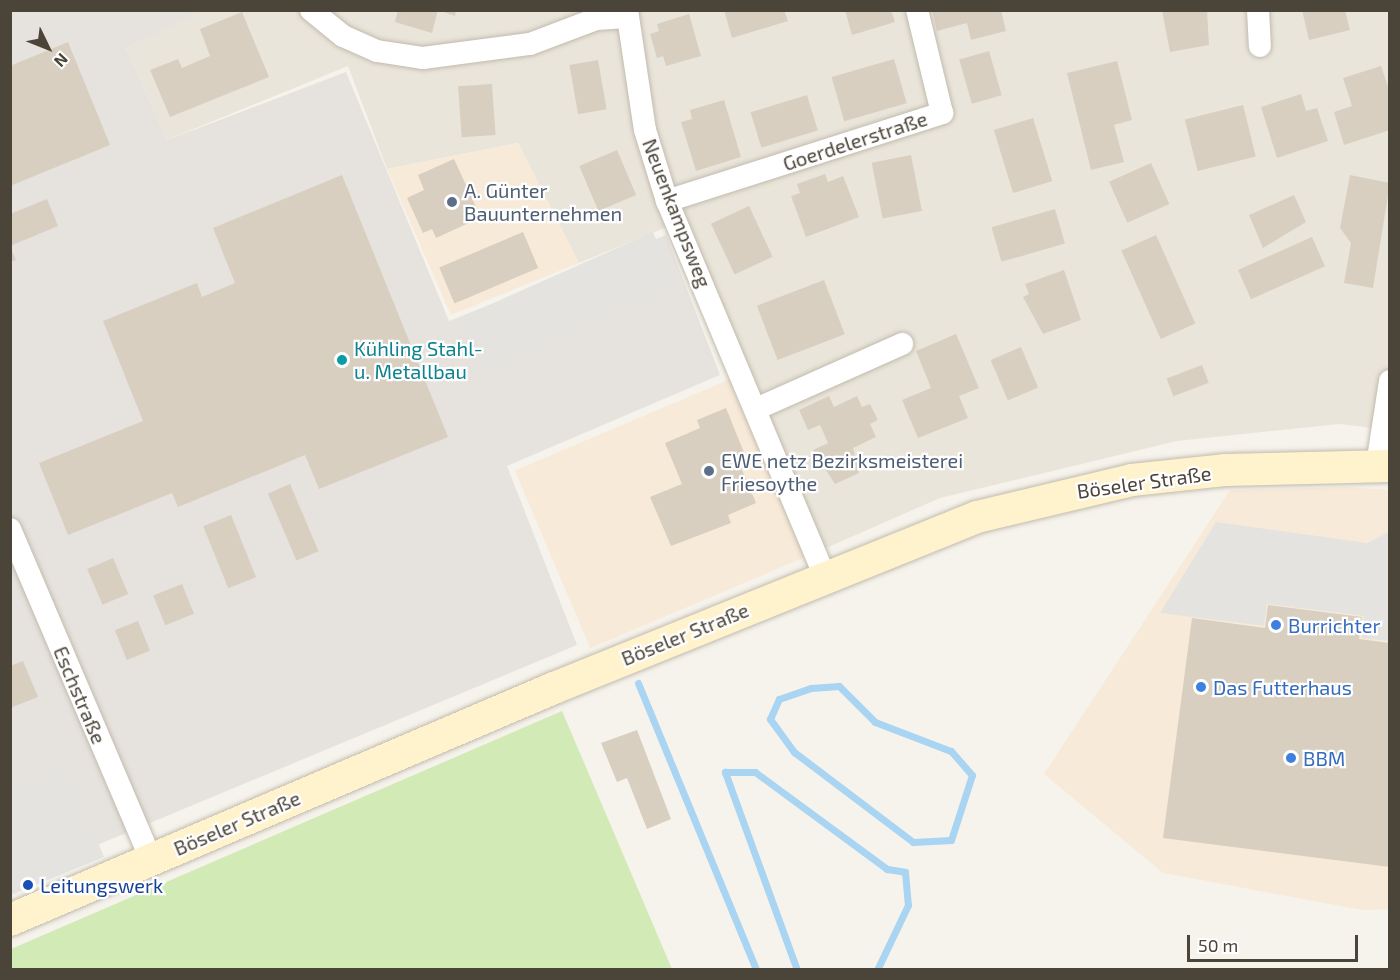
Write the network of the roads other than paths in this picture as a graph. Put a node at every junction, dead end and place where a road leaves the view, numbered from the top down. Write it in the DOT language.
graph roads {
  1 [pos="311,10"];
  2 [pos="917,10"];
  3 [pos="1258,10"];
  4 [pos="627,14"];
  5 [pos="1260,46"];
  6 [pos="667,201"];
  7 [pos="902,344"];
  8 [pos="1389,381"];
  9 [pos="756,409"];
  10 [pos="1383,466"];
  11 [pos="10,529"];
  12 [pos="825,576"];
  13 [pos="152,859"];
  14 [pos="10,920"];
  1 -- 4 [label="street"];
  2 -- 6 [label="street, Goerdelerstraße"];
  3 -- 5 [label="street"];
  4 -- 6 [label="street, Neuenkampsweg"];
  6 -- 9 [label="street, Neuenkampsweg"];
  7 -- 9 [label="street"];
  8 -- 10 [label="street"];
  9 -- 12 [label="street, Neuenkampsweg"];
  10 -- 12 [label="main road, Böseler Straße"];
  11 -- 13 [label="street, Eschstraße"];
  12 -- 13 [label="main road, Böseler Straße"];
  13 -- 14 [label="main road, Böseler Straße"];
}
